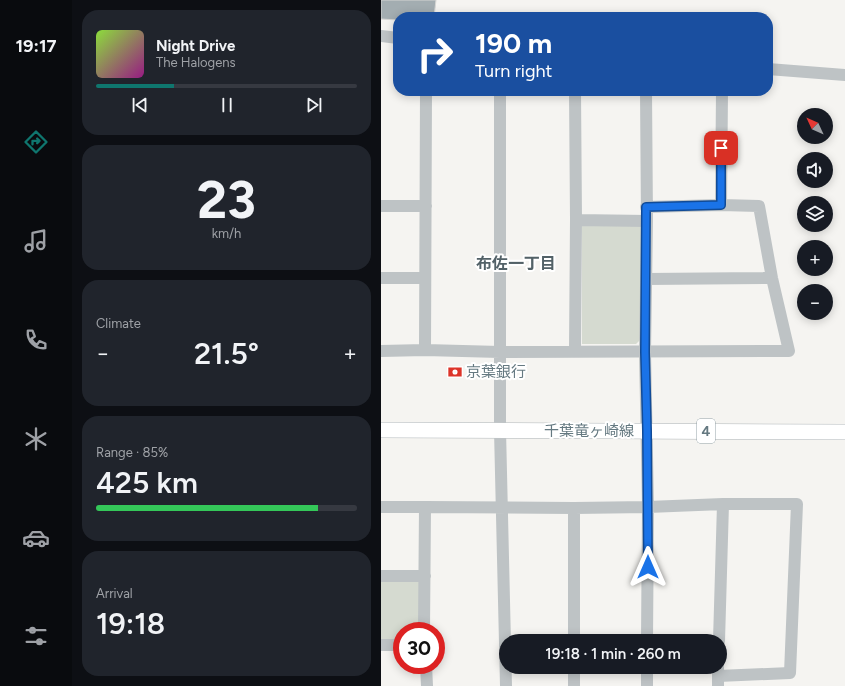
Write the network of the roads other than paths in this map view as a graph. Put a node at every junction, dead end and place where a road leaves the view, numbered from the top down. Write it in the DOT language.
graph roads {
  1 [pos="381,36"];
  2 [pos="393,37"];
  3 [pos="773,69"];
  4 [pos="845,75"];
  5 [pos="426,96"];
  6 [pos="500,96"];
  7 [pos="575,96"];
  8 [pos="646,96"];
  9 [pos="722,96"];
  10 [pos="721,205"];
  11 [pos="381,206"];
  12 [pos="425,206"];
  13 [pos="646,207"];
  14 [pos="576,220"];
  15 [pos="647,221"];
  16 [pos="381,278"];
  17 [pos="425,278"];
  18 [pos="773,278"];
  19 [pos="646,280"];
  20 [pos="425,350"];
  21 [pos="381,351"];
  22 [pos="575,351"];
  23 [pos="500,352"];
  24 [pos="645,352"];
  25 [pos="381,430"];
  26 [pos="500,430"];
  27 [pos="647,431"];
  28 [pos="845,432"];
  29 [pos="723,504"];
  30 [pos="381,507"];
  31 [pos="425,507"];
  32 [pos="502,508"];
  33 [pos="574,508"];
  34 [pos="648,508"];
  35 [pos="381,576"];
  36 [pos="425,576"];
  37 [pos="424,622"];
  38 [pos="574,634"];
  39 [pos="647,634"];
  40 [pos="719,634"];
  41 [pos="381,645"];
  42 [pos="393,645"];
  43 [pos="426,674"];
  44 [pos="574,674"];
  45 [pos="647,674"];
  46 [pos="718,676"];
  47 [pos="427,686"];
  48 [pos="507,686"];
  49 [pos="574,686"];
  50 [pos="647,686"];
  1 -- 2 [label="street"];
  3 -- 4 [label="street"];
  5 -- 12 [label="street"];
  6 -- 23 [label="street"];
  7 -- 14 [label="street"];
  8 -- 13 [label="street"];
  9 -- 10 [label="street"];
  10 -- 13 [label="street"];
  10 -- 18 [label="street"];
  11 -- 12 [label="street"];
  12 -- 17 [label="street"];
  13 -- 15 [label="street"];
  14 -- 15 [label="street"];
  14 -- 22 [label="street"];
  15 -- 19 [label="street"];
  16 -- 17 [label="street"];
  17 -- 20 [label="street"];
  18 -- 19 [label="street"];
  18 -- 24 [label="street"];
  19 -- 24 [label="street"];
  20 -- 21 [label="street"];
  20 -- 23 [label="street"];
  22 -- 23 [label="street"];
  22 -- 24 [label="street"];
  23 -- 26 [label="street"];
  24 -- 27 [label="street"];
  25 -- 26 [label="main road, 千葉竜ヶ崎線 / 4"];
  26 -- 27 [label="main road, 千葉竜ヶ崎線 / 4"];
  26 -- 32 [label="street"];
  27 -- 28 [label="main road, 千葉竜ヶ崎線 / 4"];
  27 -- 34 [label="street"];
  29 -- 34 [label="street"];
  29 -- 40 [label="street"];
  29 -- 46 [label="street"];
  30 -- 31 [label="street"];
  31 -- 32 [label="street"];
  31 -- 36 [label="street"];
  32 -- 33 [label="street"];
  32 -- 48 [label="street"];
  33 -- 34 [label="street"];
  33 -- 38 [label="street"];
  34 -- 39 [label="street"];
  35 -- 36 [label="street"];
  36 -- 37 [label="street"];
  41 -- 42 [label="street"];
  43 -- 47 [label="street"];
  44 -- 49 [label="street"];
  45 -- 50 [label="street"];
}
